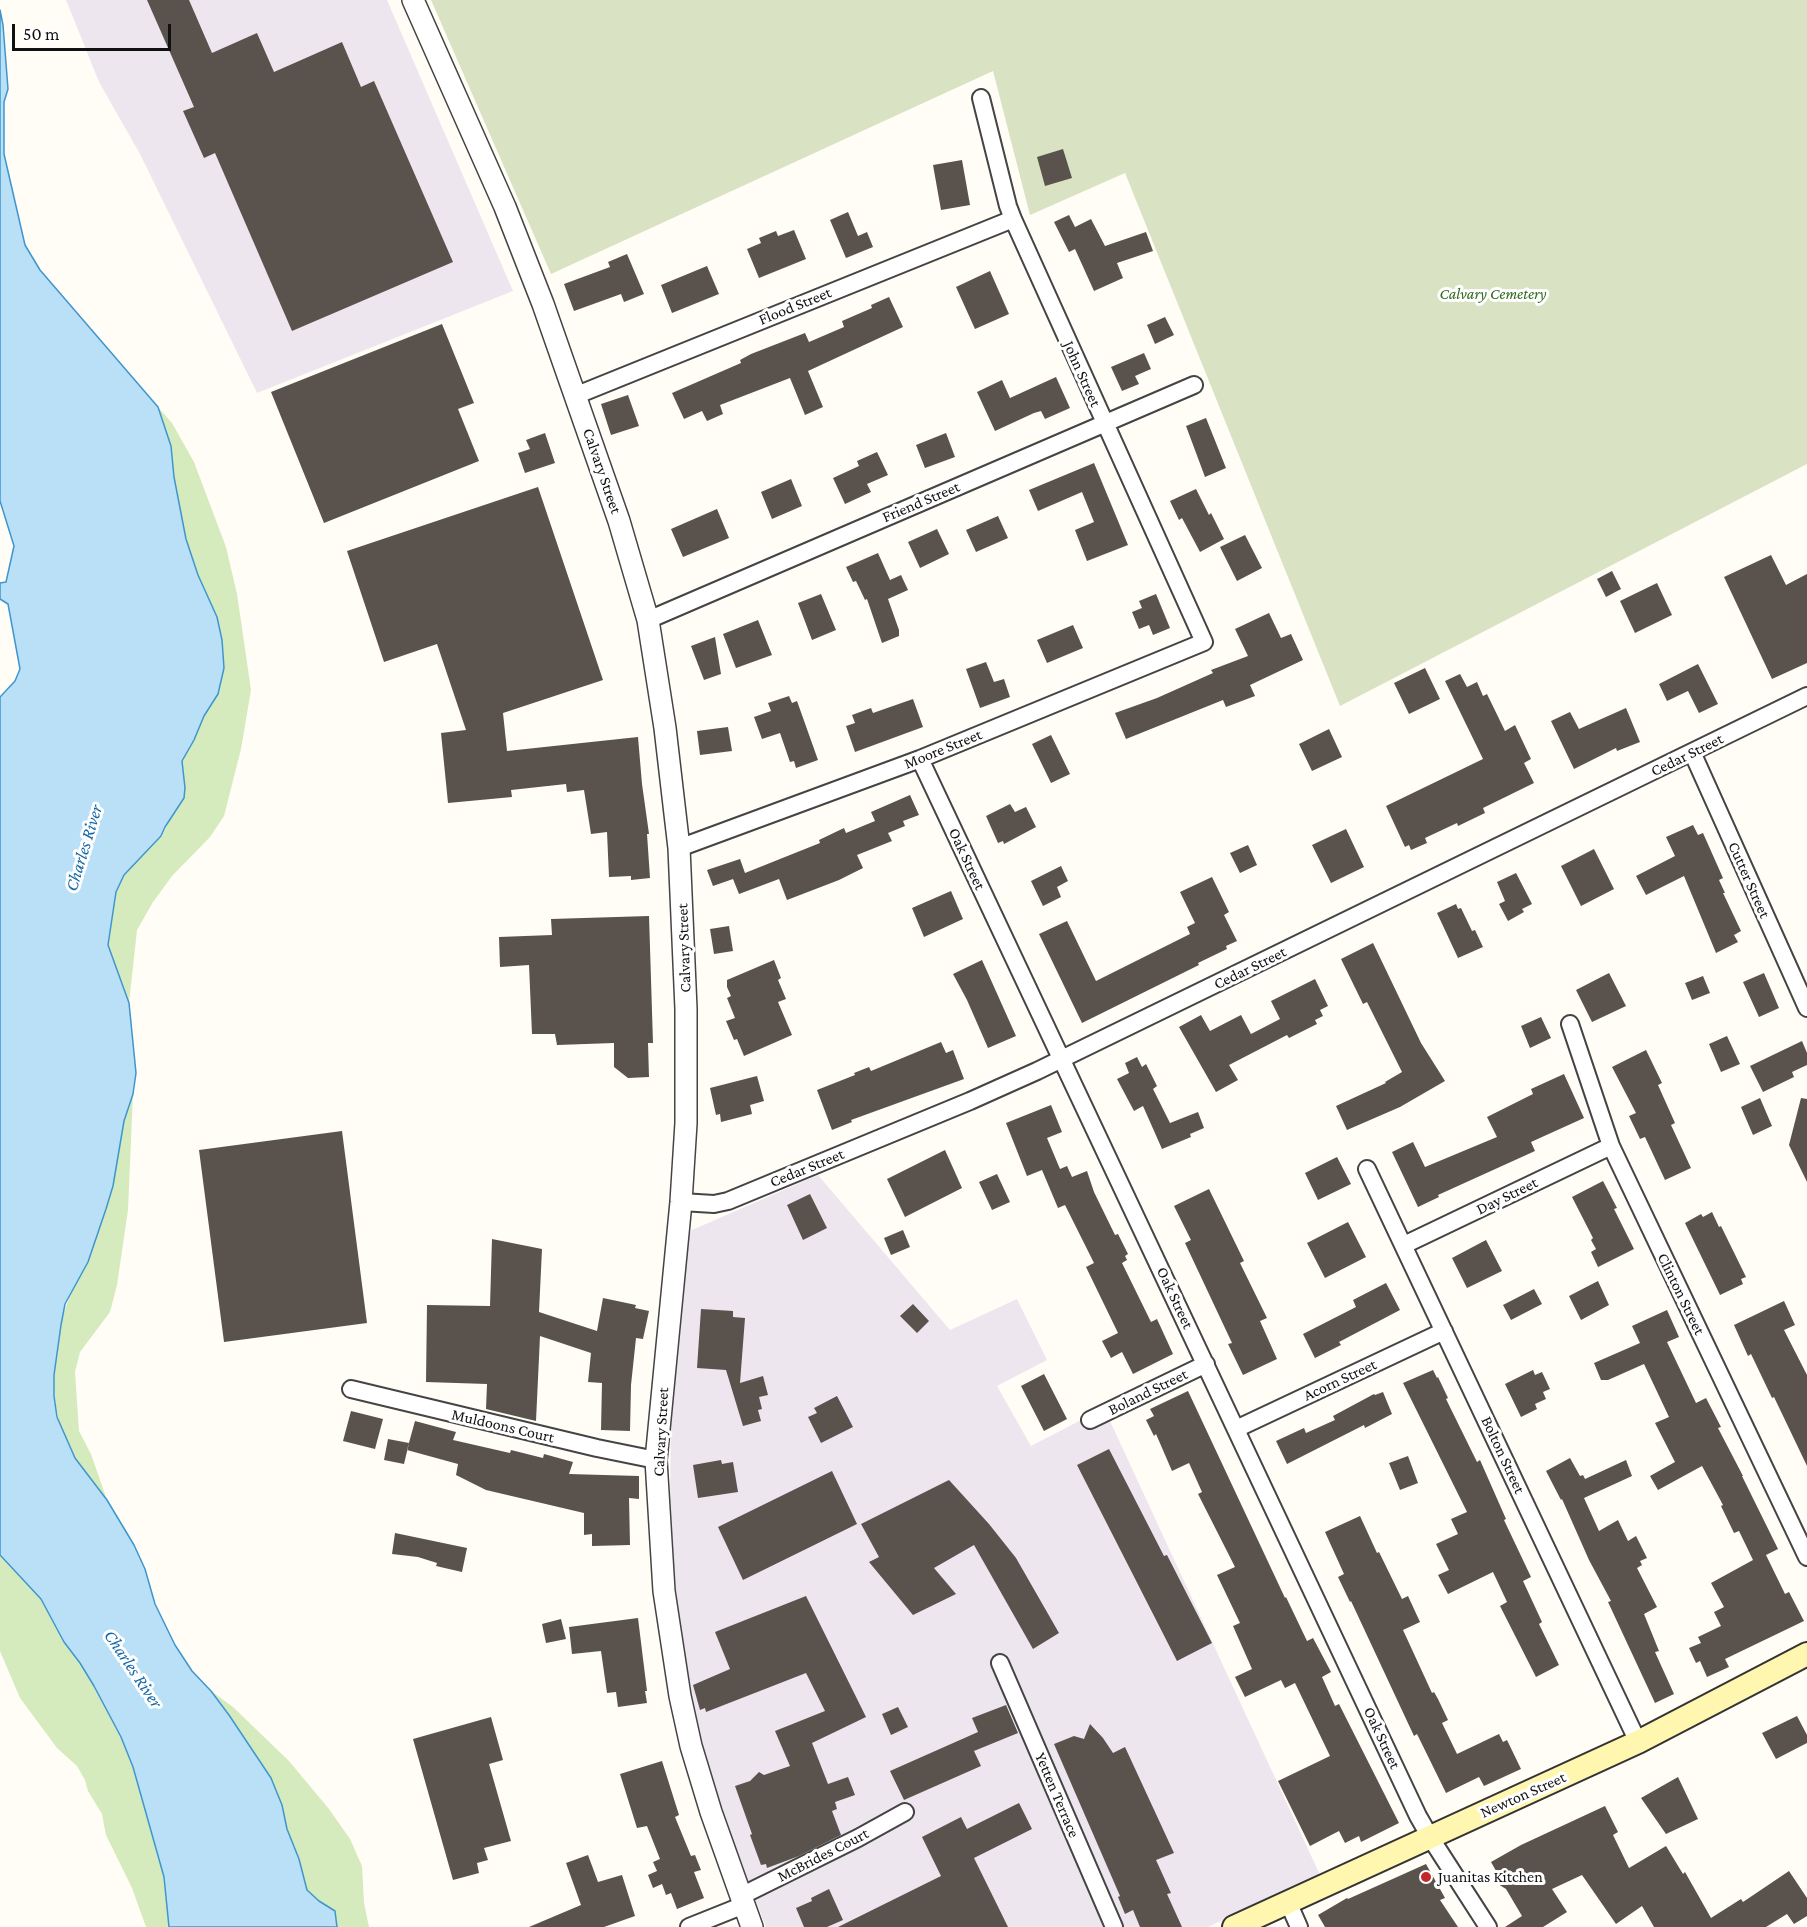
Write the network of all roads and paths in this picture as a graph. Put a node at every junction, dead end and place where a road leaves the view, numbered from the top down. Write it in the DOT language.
graph roads {
  1 [pos="413,0"];
  2 [pos="981,98"];
  3 [pos="1013,219"];
  4 [pos="1194,385"];
  5 [pos="577,395"];
  6 [pos="1104,424"];
  7 [pos="648,620"];
  8 [pos="1204,642"];
  9 [pos="1807,696"];
  10 [pos="1692,752"];
  11 [pos="920,759"];
  12 [pos="679,848"];
  13 [pos="1807,1008"];
  14 [pos="1570,1024"];
  15 [pos="1062,1059"];
  16 [pos="1611,1146"];
  17 [pos="1367,1169"];
  18 [pos="681,1202"];
  19 [pos="1404,1245"];
  20 [pos="1444,1331"];
  21 [pos="1206,1364"];
  22 [pos="351,1389"];
  23 [pos="1090,1420"];
  24 [pos="1236,1430"];
  25 [pos="656,1460"];
  26 [pos="1807,1557"];
  27 [pos="1807,1654"];
  28 [pos="1000,1663"];
  29 [pos="1638,1743"];
  30 [pos="905,1812"];
  31 [pos="1430,1837"];
  32 [pos="742,1900"];
  33 [pos="1288,1902"];
  34 [pos="689,1927"];
  35 [pos="752,1927"];
  36 [pos="1114,1927"];
  37 [pos="1234,1927"];
  38 [pos="1299,1927"];
  39 [pos="1488,1927"];
  1 -- 5 [label="street, Calvary Street"];
  2 -- 3 [label="street, John Street"];
  3 -- 5 [label="street, Flood Street"];
  3 -- 6 [label="street, John Street"];
  4 -- 6 [label="street, Friend Street"];
  5 -- 7 [label="street, Calvary Street"];
  6 -- 7 [label="street, Friend Street"];
  6 -- 8 [label="street, John Street"];
  7 -- 12 [label="street, Calvary Street"];
  8 -- 11 [label="street, Moore Street"];
  9 -- 10 [label="street, Cedar Street"];
  10 -- 13 [label="street, Cutter Street"];
  10 -- 15 [label="street, Cedar Street"];
  11 -- 12 [label="street, Moore Street"];
  11 -- 15 [label="street, Oak Street"];
  12 -- 18 [label="street, Calvary Street"];
  14 -- 16 [label="street, Clinton Street"];
  15 -- 18 [label="street, Cedar Street"];
  15 -- 21 [label="street, Oak Street"];
  16 -- 19 [label="street, Day Street"];
  16 -- 26 [label="street, Clinton Street"];
  17 -- 19 [label="street, Bolton Street"];
  18 -- 25 [label="street, Calvary Street"];
  19 -- 20 [label="street, Bolton Street"];
  20 -- 24 [label="street, Acorn Street"];
  20 -- 29 [label="street, Bolton Street"];
  21 -- 23 [label="street, Boland Street"];
  21 -- 24 [label="street, Oak Street"];
  22 -- 25 [label="street, Muldoons Court"];
  24 -- 31 [label="street, Oak Street"];
  25 -- 32 [label="street, Calvary Street"];
  27 -- 29 [label="main road, Newton Street"];
  28 -- 36 [label="street, Yetten Terrace"];
  29 -- 31 [label="main road, Newton Street"];
  30 -- 32 [label="street, McBrides Court"];
  31 -- 33 [label="main road, Newton Street"];
  31 -- 39 [label="street, Oak Street"];
  32 -- 34 [label="street, McBrides Court"];
  32 -- 35 [label="street, Calvary Street"];
  33 -- 37 [label="main road, Newton Street"];
  33 -- 38 [label="street"];
}
